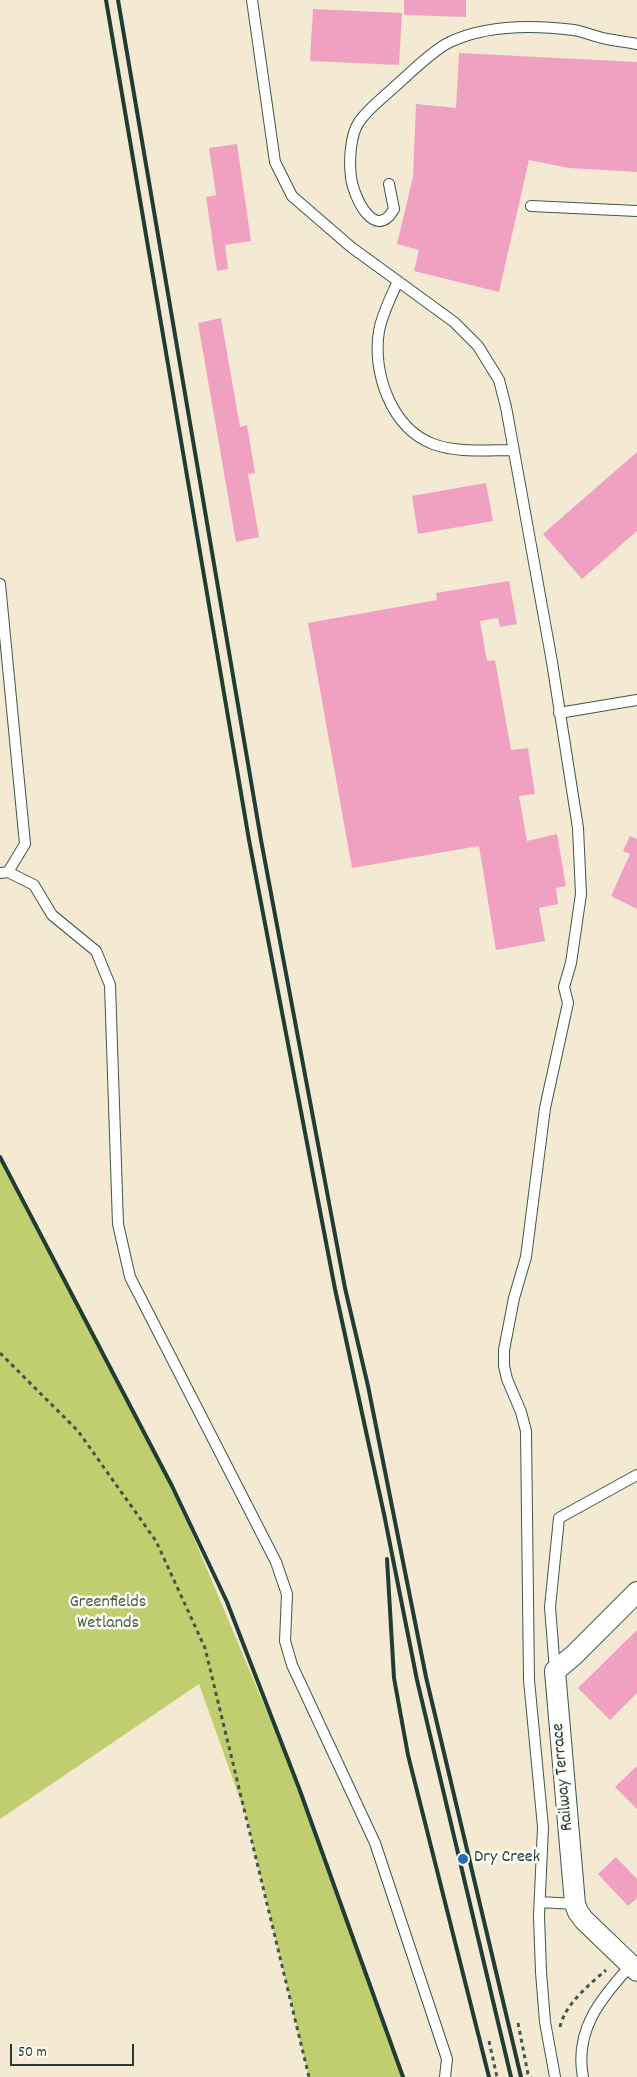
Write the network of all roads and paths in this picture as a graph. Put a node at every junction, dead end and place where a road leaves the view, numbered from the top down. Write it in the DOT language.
graph roads {
  1 [pos="252,0"];
  2 [pos="637,44"];
  3 [pos="389,184"];
  4 [pos="531,206"];
  5 [pos="637,211"];
  6 [pos="398,281"];
  7 [pos="512,450"];
  8 [pos="0,584"];
  9 [pos="637,700"];
  10 [pos="560,713"];
  11 [pos="4,873"];
  12 [pos="0,1353"];
  13 [pos="637,1475"];
  14 [pos="637,1592"];
  15 [pos="555,1671"];
  16 [pos="540,1902"];
  17 [pos="575,1904"];
  18 [pos="635,1965"];
  19 [pos="606,1970"];
  20 [pos="518,2023"];
  21 [pos="559,2036"];
  22 [pos="489,2041"];
  23 [pos="527,2075"];
  24 [pos="309,2077"];
  25 [pos="445,2077"];
  26 [pos="497,2077"];
  27 [pos="531,2077"];
  28 [pos="554,2077"];
  29 [pos="583,2077"];
  1 -- 6 [label="lane"];
  2 -- 3 [label="lane"];
  4 -- 5 [label="lane"];
  6 -- 7 [label="lane"];
  6 -- 7 [label="lane"];
  7 -- 10 [label="lane"];
  8 -- 11 [label="lane"];
  9 -- 10 [label="lane"];
  10 -- 16 [label="lane"];
  11 -- 25 [label="lane"];
  12 -- 24 [label="path"];
  13 -- 15 [label="lane"];
  14 -- 15 [label="street"];
  15 -- 17 [label="street, Railway Terrace"];
  16 -- 17 [label="lane"];
  16 -- 28 [label="lane"];
  17 -- 18 [label="street, Railway Terrace"];
  18 -- 29 [label="lane"];
  19 -- 21 [label="path"];
  20 -- 23 [label="path"];
  22 -- 26 [label="path"];
  23 -- 27 [label="path"];
}
